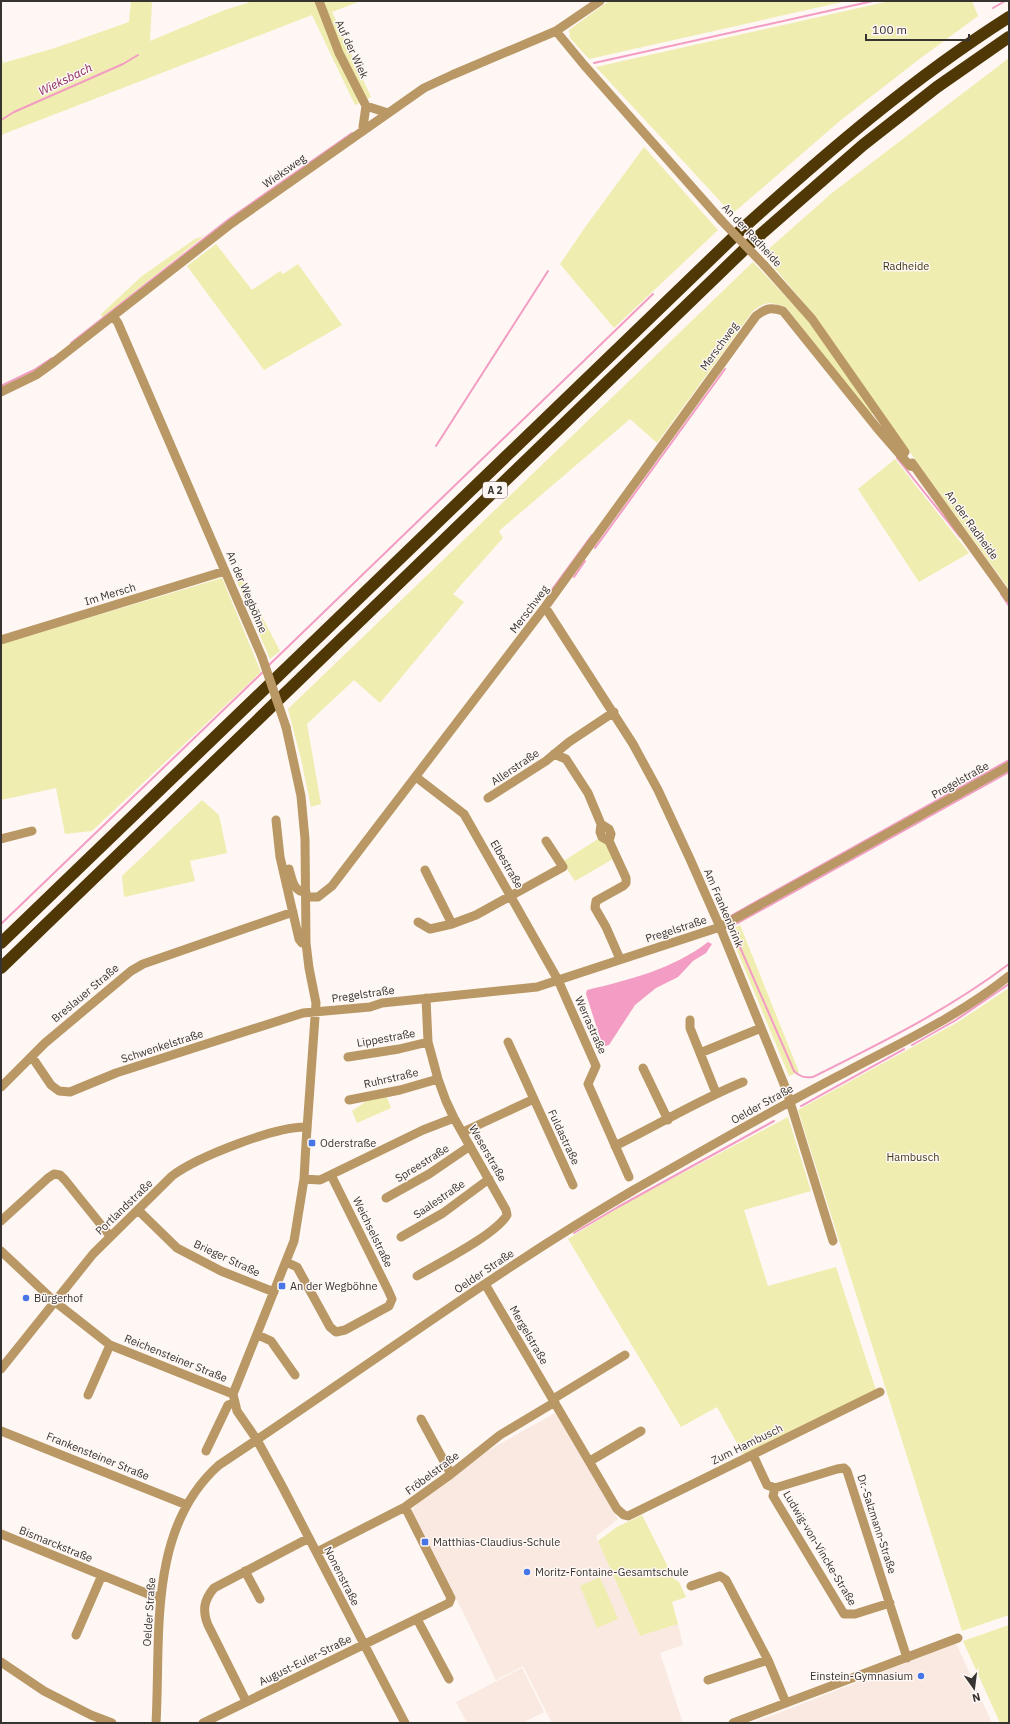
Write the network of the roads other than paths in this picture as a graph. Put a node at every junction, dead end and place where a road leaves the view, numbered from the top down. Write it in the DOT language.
graph roads {
  1 [pos="319,1"];
  2 [pos="600,1"];
  3 [pos="1009,17"];
  4 [pos="556,31"];
  5 [pos="1009,37"];
  6 [pos="366,106"];
  7 [pos="386,114"];
  8 [pos="365,129"];
  9 [pos="113,316"];
  10 [pos="756,316"];
  11 [pos="1,392"];
  12 [pos="915,467"];
  13 [pos="225,572"];
  14 [pos="1009,598"];
  15 [pos="545,608"];
  16 [pos="1,640"];
  17 [pos="614,712"];
  18 [pos="569,742"];
  19 [pos="554,754"];
  20 [pos="566,759"];
  21 [pos="1009,766"];
  22 [pos="416,777"];
  23 [pos="488,798"];
  24 [pos="276,820"];
  25 [pos="32,831"];
  26 [pos="1,839"];
  27 [pos="279,840"];
  28 [pos="546,841"];
  29 [pos="425,870"];
  30 [pos="306,895"];
  31 [pos="511,896"];
  32 [pos="293,912"];
  33 [pos="418,922"];
  34 [pos="452,924"];
  35 [pos="720,927"];
  36 [pos="1,943"];
  37 [pos="306,943"];
  38 [pos="620,960"];
  39 [pos="1,968"];
  40 [pos="1009,976"];
  41 [pos="558,980"];
  42 [pos="426,998"];
  43 [pos="316,1012"];
  44 [pos="690,1020"];
  45 [pos="761,1028"];
  46 [pos="428,1042"];
  47 [pos="508,1042"];
  48 [pos="700,1053"];
  49 [pos="32,1056"];
  50 [pos="348,1057"];
  51 [pos="643,1068"];
  52 [pos="438,1078"];
  53 [pos="744,1082"];
  54 [pos="1,1088"];
  55 [pos="716,1093"];
  56 [pos="534,1099"];
  57 [pos="349,1100"];
  58 [pos="790,1103"];
  59 [pos="454,1118"];
  60 [pos="668,1120"];
  61 [pos="308,1127"];
  62 [pos="463,1132"];
  63 [pos="470,1146"];
  64 [pos="615,1146"];
  65 [pos="331,1175"];
  66 [pos="629,1177"];
  67 [pos="304,1179"];
  68 [pos="489,1179"];
  69 [pos="573,1185"];
  70 [pos="386,1198"];
  71 [pos="138,1210"];
  72 [pos="1,1221"];
  73 [pos="110,1236"];
  74 [pos="401,1237"];
  75 [pos="833,1241"];
  76 [pos="1,1251"];
  77 [pos="286,1262"];
  78 [pos="417,1276"];
  79 [pos="485,1284"];
  80 [pos="274,1292"];
  81 [pos="54,1301"];
  82 [pos="258,1335"];
  83 [pos="110,1345"];
  84 [pos="625,1355"];
  85 [pos="1,1368"];
  86 [pos="295,1375"];
  87 [pos="880,1392"];
  88 [pos="88,1395"];
  89 [pos="233,1399"];
  90 [pos="554,1400"];
  91 [pos="421,1419"];
  92 [pos="1,1431"];
  93 [pos="641,1431"];
  94 [pos="257,1440"];
  95 [pos="206,1452"];
  96 [pos="753,1455"];
  97 [pos="590,1461"];
  98 [pos="451,1474"];
  99 [pos="774,1488"];
  100 [pos="187,1504"];
  101 [pos="405,1507"];
  102 [pos="624,1515"];
  103 [pos="1,1535"];
  104 [pos="310,1538"];
  105 [pos="316,1552"];
  106 [pos="245,1571"];
  107 [pos="102,1575"];
  108 [pos="691,1586"];
  109 [pos="160,1596"];
  110 [pos="260,1599"];
  111 [pos="890,1603"];
  112 [pos="417,1618"];
  113 [pos="76,1635"];
  114 [pos="958,1638"];
  115 [pos="365,1644"];
  116 [pos="907,1658"];
  117 [pos="768,1660"];
  118 [pos="1,1662"];
  119 [pos="10,1668"];
  120 [pos="1,1672"];
  121 [pos="449,1680"];
  122 [pos="708,1680"];
  123 [pos="246,1701"];
  124 [pos="786,1703"];
  125 [pos="89,1719"];
  126 [pos="112,1723"];
  127 [pos="156,1723"];
  128 [pos="202,1723"];
  129 [pos="405,1723"];
  130 [pos="733,1723"];
  1 -- 6 [label="street, Auf der Wiek"];
  2 -- 4 [label="street, Wieksweg"];
  3 -- 36 [label="highway, A 2"];
  4 -- 7 [label="street, Wieksweg"];
  4 -- 12 [label="street, An der Radheide, bridge"];
  5 -- 39 [label="highway, A 2"];
  6 -- 7 [label="street"];
  6 -- 8 [label="street"];
  7 -- 8 [label="street, Wieksweg"];
  8 -- 9 [label="street, Wieksweg"];
  9 -- 11 [label="street, Wieksweg"];
  9 -- 13 [label="street, An der Wegböhne"];
  10 -- 12 [label="street, An der Radheide"];
  10 -- 15 [label="street, Merschweg"];
  12 -- 14 [label="street, An der Radheide"];
  13 -- 16 [label="street, Im Mersch"];
  13 -- 30 [label="street, An der Wegböhne, bridge"];
  15 -- 17 [label="street, Am Frankenbrink"];
  15 -- 22 [label="street, Merschweg"];
  17 -- 18 [label="street, Allerstraße"];
  17 -- 35 [label="street, Am Frankenbrink"];
  18 -- 19 [label="street, Allerstraße"];
  18 -- 20 [label="street"];
  19 -- 20 [label="street, Allerstraße"];
  19 -- 23 [label="street, Allerstraße"];
  20 -- 38 [label="street"];
  21 -- 35 [label="street, Pregelstraße"];
  22 -- 30 [label="street, Merschweg"];
  22 -- 31 [label="street, Elbestraße"];
  24 -- 27 [label="street, An der Wegböhne"];
  25 -- 26 [label="street"];
  27 -- 30 [label="street, An der Wegböhne"];
  27 -- 32 [label="street, An der Wegböhne"];
  28 -- 31 [label="street"];
  29 -- 34 [label="street"];
  30 -- 37 [label="street, An der Wegböhne"];
  31 -- 34 [label="street"];
  31 -- 41 [label="street, Elbestraße"];
  32 -- 37 [label="street, An der Wegböhne"];
  32 -- 49 [label="street, Breslauer Straße"];
  33 -- 34 [label="street"];
  35 -- 38 [label="street, Pregelstraße"];
  35 -- 45 [label="street, Am Frankenbrink"];
  37 -- 43 [label="street, An der Wegböhne"];
  38 -- 41 [label="street, Pregelstraße"];
  40 -- 58 [label="street, Oelder Straße"];
  41 -- 42 [label="street, Pregelstraße"];
  41 -- 64 [label="street, Werrastraße"];
  42 -- 43 [label="street, Pregelstraße"];
  42 -- 46 [label="street, Weserstraße"];
  43 -- 49 [label="street, Schwenkelstraße"];
  43 -- 61 [label="street, An der Wegböhne"];
  44 -- 48 [label="street"];
  45 -- 48 [label="street"];
  45 -- 58 [label="street, Am Frankenbrink"];
  46 -- 50 [label="street, Lippestraße"];
  46 -- 52 [label="street, Weserstraße"];
  47 -- 56 [label="street, Fuldastraße"];
  48 -- 55 [label="street"];
  49 -- 54 [label="street, Breslauer Straße"];
  51 -- 60 [label="street"];
  52 -- 57 [label="street, Ruhrstraße"];
  52 -- 59 [label="street, Weserstraße"];
  53 -- 55 [label="street"];
  55 -- 60 [label="street"];
  56 -- 62 [label="street"];
  56 -- 69 [label="street, Fuldastraße"];
  58 -- 75 [label="street, Am Frankenbrink"];
  58 -- 79 [label="street, Oelder Straße"];
  59 -- 62 [label="street, Weserstraße"];
  59 -- 65 [label="street"];
  60 -- 64 [label="street"];
  61 -- 67 [label="street, An der Wegböhne"];
  61 -- 71 [label="street, Portlandstraße"];
  62 -- 63 [label="street, Weserstraße"];
  63 -- 68 [label="street, Weserstraße"];
  63 -- 70 [label="street, Spreestraße"];
  64 -- 66 [label="street, Werrastraße"];
  65 -- 67 [label="street"];
  65 -- 77 [label="street, Weichselstraße"];
  67 -- 77 [label="street, An der Wegböhne"];
  68 -- 74 [label="street, Saalestraße"];
  68 -- 78 [label="street, Weserstraße"];
  71 -- 73 [label="street, Portlandstraße"];
  71 -- 80 [label="street, Brieger Straße"];
  72 -- 73 [label="street"];
  73 -- 81 [label="street, Portlandstraße"];
  76 -- 81 [label="street, Reichensteiner Straße"];
  77 -- 80 [label="street, An der Wegböhne"];
  79 -- 90 [label="street, Mergelstraße"];
  79 -- 94 [label="street, Oelder Straße"];
  80 -- 82 [label="street, An der Wegböhne"];
  81 -- 83 [label="street, Reichensteiner Straße"];
  81 -- 85 [label="street, Portlandstraße"];
  82 -- 86 [label="street"];
  82 -- 89 [label="street, An der Wegböhne"];
  83 -- 88 [label="street, Reichensteiner Straße"];
  83 -- 89 [label="street, Reichensteiner Straße"];
  84 -- 90 [label="street"];
  87 -- 96 [label="street, Zum Hambusch"];
  89 -- 94 [label="street"];
  89 -- 95 [label="street, An der Wegböhne"];
  90 -- 97 [label="street, Mergelstraße"];
  90 -- 98 [label="street, Fröbelstraße"];
  91 -- 98 [label="street"];
  92 -- 100 [label="street, Frankensteiner Straße"];
  93 -- 97 [label="street"];
  94 -- 100 [label="street, Oelder Straße"];
  94 -- 104 [label="street, Nonenstraße"];
  96 -- 99 [label="street, Ludwig-von-Vincke-Straße"];
  96 -- 102 [label="street, Zum Hambusch"];
  97 -- 102 [label="street, Mergelstraße"];
  98 -- 101 [label="street, Fröbelstraße"];
  99 -- 111 [label="street, Ludwig-von-Vincke-Straße"];
  99 -- 111 [label="street, Dr.-Salzmann-Straße"];
  100 -- 109 [label="street, Oelder Straße"];
  101 -- 105 [label="street, Fröbelstraße"];
  101 -- 112 [label="street, August-Euler-Straße"];
  103 -- 107 [label="street, Bismarckstraße"];
  104 -- 105 [label="street, Nonenstraße"];
  104 -- 106 [label="street"];
  105 -- 115 [label="street, Nonenstraße"];
  106 -- 110 [label="street"];
  106 -- 123 [label="street"];
  107 -- 109 [label="street, Bismarckstraße"];
  107 -- 113 [label="street, Bismarckstraße"];
  108 -- 117 [label="street"];
  109 -- 127 [label="street, Oelder Straße"];
  111 -- 116 [label="street, Dr.-Salzmann-Straße"];
  112 -- 115 [label="street, August-Euler-Straße"];
  112 -- 121 [label="street"];
  114 -- 116 [label="street"];
  115 -- 123 [label="street, August-Euler-Straße"];
  115 -- 129 [label="street, Nonenstraße"];
  116 -- 124 [label="street"];
  117 -- 122 [label="street"];
  117 -- 124 [label="street"];
  118 -- 119 [label="street"];
  119 -- 120 [label="street"];
  119 -- 125 [label="street"];
  123 -- 128 [label="street, August-Euler-Straße"];
  124 -- 130 [label="street"];
  125 -- 126 [label="street"];
}
